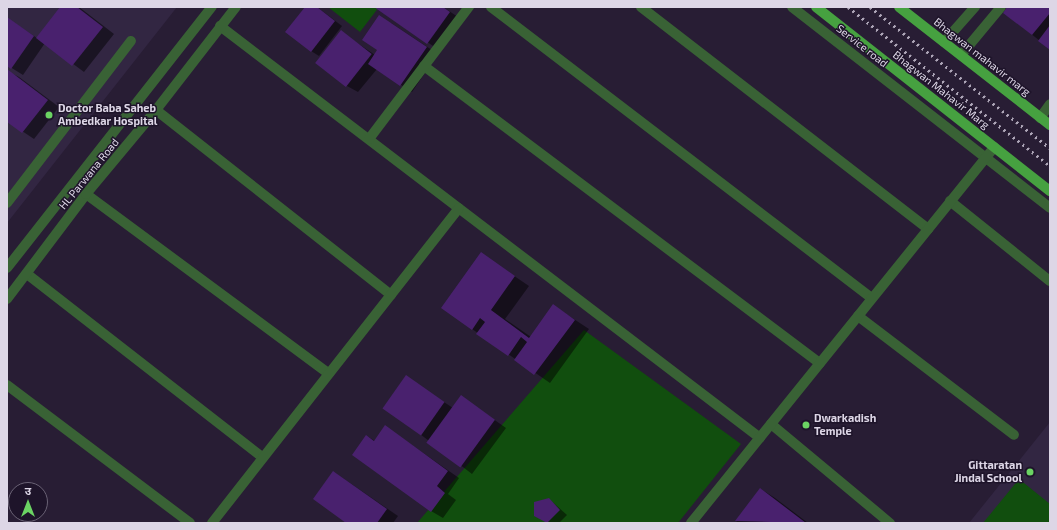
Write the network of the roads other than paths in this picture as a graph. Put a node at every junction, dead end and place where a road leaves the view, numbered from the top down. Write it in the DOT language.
graph roads {
  1 [pos="212,7"];
  2 [pos="236,7"];
  3 [pos="469,7"];
  4 [pos="491,7"];
  5 [pos="641,7"];
  6 [pos="792,7"];
  7 [pos="816,7"];
  8 [pos="899,7"];
  9 [pos="975,7"];
  10 [pos="1000,7"];
  11 [pos="220,26"];
  12 [pos="131,41"];
  13 [pos="944,42"];
  14 [pos="961,55"];
  15 [pos="424,66"];
  16 [pos="1050,104"];
  17 [pos="156,110"];
  18 [pos="1040,118"];
  19 [pos="1050,125"];
  20 [pos="369,139"];
  21 [pos="994,147"];
  22 [pos="986,157"];
  23 [pos="1050,191"];
  24 [pos="86,194"];
  25 [pos="950,201"];
  26 [pos="7,203"];
  27 [pos="459,208"];
  28 [pos="1050,208"];
  29 [pos="928,229"];
  30 [pos="7,268"];
  31 [pos="27,274"];
  32 [pos="1050,282"];
  33 [pos="391,295"];
  34 [pos="872,298"];
  35 [pos="7,299"];
  36 [pos="858,316"];
  37 [pos="820,363"];
  38 [pos="329,374"];
  39 [pos="7,385"];
  40 [pos="771,424"];
  41 [pos="1014,435"];
  42 [pos="760,438"];
  43 [pos="263,458"];
  44 [pos="190,523"];
  45 [pos="212,523"];
  46 [pos="692,523"];
  47 [pos="890,523"];
  1 -- 30 [label="street, HL Parwana Road"];
  2 -- 11 [label="street, HL Parwana Road"];
  3 -- 15 [label="street"];
  4 -- 34 [label="street"];
  5 -- 29 [label="street"];
  6 -- 22 [label="street, Service road"];
  7 -- 21 [label="main road, Bhagwan Mahavir Marg"];
  8 -- 13 [label="main road, Bhagwan mahavir marg"];
  9 -- 13 [label="street"];
  10 -- 14 [label="street"];
  11 -- 17 [label="street, HL Parwana Road"];
  11 -- 20 [label="street"];
  12 -- 26 [label="street"];
  13 -- 14 [label="main road, Bhagwan mahavir marg"];
  14 -- 18 [label="main road, Bhagwan mahavir marg"];
  15 -- 20 [label="street"];
  15 -- 37 [label="street"];
  16 -- 18 [label="street"];
  17 -- 24 [label="street, HL Parwana Road"];
  17 -- 33 [label="street"];
  18 -- 19 [label="main road, Bhagwan mahavir marg"];
  20 -- 27 [label="street"];
  21 -- 22 [label="street"];
  21 -- 23 [label="main road, Bhagwan Mahavir Marg"];
  22 -- 25 [label="street"];
  22 -- 28 [label="street, Service road"];
  24 -- 31 [label="street, HL Parwana Road"];
  24 -- 38 [label="street"];
  25 -- 29 [label="street"];
  25 -- 32 [label="street"];
  27 -- 33 [label="street"];
  27 -- 42 [label="street"];
  29 -- 34 [label="street"];
  31 -- 35 [label="street, HL Parwana Road"];
  31 -- 43 [label="street"];
  33 -- 38 [label="street"];
  34 -- 36 [label="street"];
  36 -- 37 [label="street"];
  36 -- 41 [label="street"];
  37 -- 40 [label="street"];
  38 -- 43 [label="street"];
  39 -- 44 [label="street"];
  40 -- 42 [label="street"];
  40 -- 47 [label="street"];
  42 -- 46 [label="street"];
  43 -- 45 [label="street"];
}
